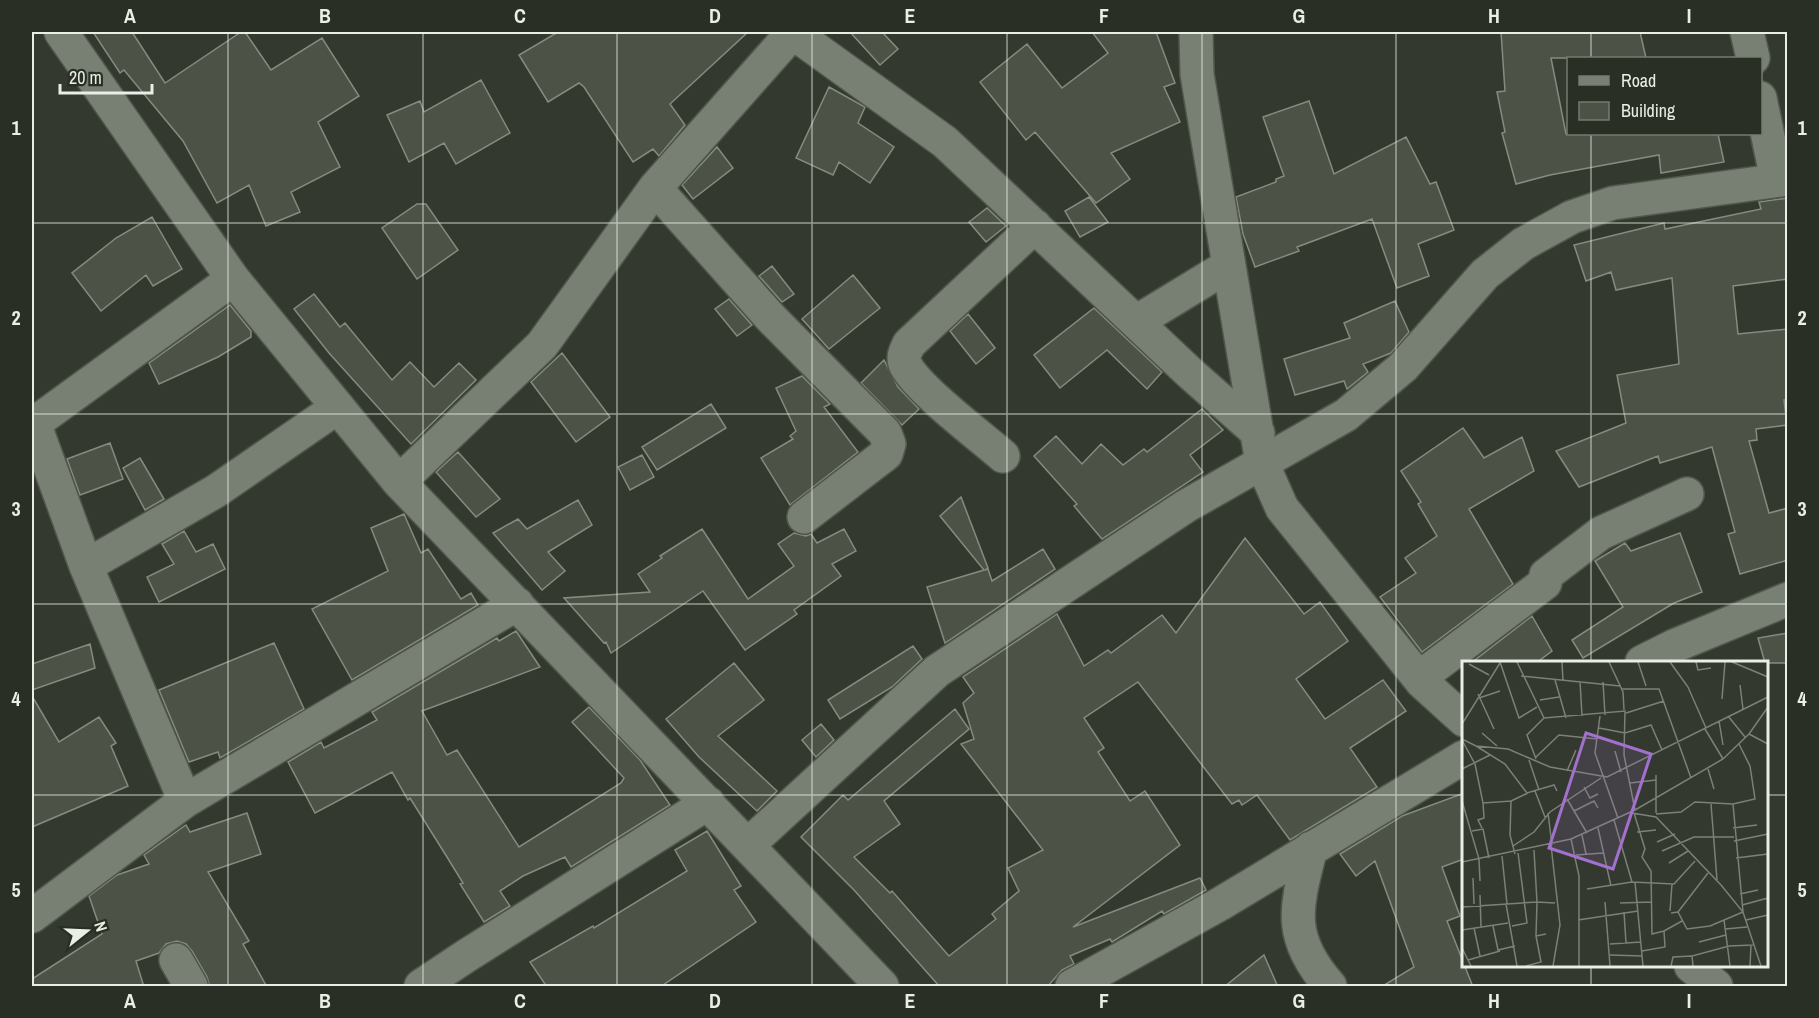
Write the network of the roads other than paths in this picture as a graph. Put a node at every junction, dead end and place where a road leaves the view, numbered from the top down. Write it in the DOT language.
graph roads {
  1 [pos="792,32"];
  2 [pos="1196,32"];
  3 [pos="1747,32"];
  4 [pos="66,33"];
  5 [pos="1753,57"];
  6 [pos="1762,102"];
  7 [pos="1782,179"];
  8 [pos="655,188"];
  9 [pos="1035,226"];
  10 [pos="1228,266"];
  11 [pos="233,279"];
  12 [pos="1136,322"];
  13 [pos="338,407"];
  14 [pos="33,424"];
  15 [pos="1260,448"];
  16 [pos="1003,456"];
  17 [pos="399,482"];
  18 [pos="1688,494"];
  19 [pos="804,517"];
  20 [pos="86,566"];
  21 [pos="1788,599"];
  22 [pos="517,604"];
  23 [pos="1646,661"];
  24 [pos="1422,682"];
  25 [pos="1462,718"];
  26 [pos="1462,757"];
  27 [pos="185,801"];
  28 [pos="708,803"];
  29 [pos="748,845"];
  30 [pos="1311,848"];
  31 [pos="32,916"];
  32 [pos="1692,967"];
  33 [pos="874,981"];
  34 [pos="421,987"];
  35 [pos="1072,987"];
  36 [pos="1330,987"];
  37 [pos="1716,987"];
  1 -- 8 [label="street"];
  1 -- 9 [label="street"];
  2 -- 10 [label="street"];
  3 -- 5 [label="street"];
  4 -- 11 [label="street"];
  6 -- 7 [label="street"];
  7 -- 15 [label="street"];
  8 -- 17 [label="street"];
  8 -- 19 [label="street"];
  9 -- 12 [label="street"];
  9 -- 16 [label="street"];
  10 -- 12 [label="street"];
  10 -- 15 [label="street"];
  11 -- 13 [label="street"];
  11 -- 14 [label="street"];
  12 -- 15 [label="street"];
  13 -- 17 [label="street"];
  13 -- 20 [label="street"];
  14 -- 20 [label="street"];
  15 -- 24 [label="street"];
  15 -- 29 [label="street"];
  17 -- 22 [label="street"];
  18 -- 24 [label="street"];
  20 -- 27 [label="street"];
  21 -- 23 [label="street"];
  22 -- 27 [label="street"];
  22 -- 28 [label="street"];
  24 -- 25 [label="street"];
  26 -- 30 [label="street"];
  27 -- 31 [label="street"];
  28 -- 29 [label="street"];
  28 -- 34 [label="street"];
  29 -- 33 [label="street"];
  30 -- 35 [label="street"];
  30 -- 36 [label="street"];
  32 -- 37 [label="street"];
}
